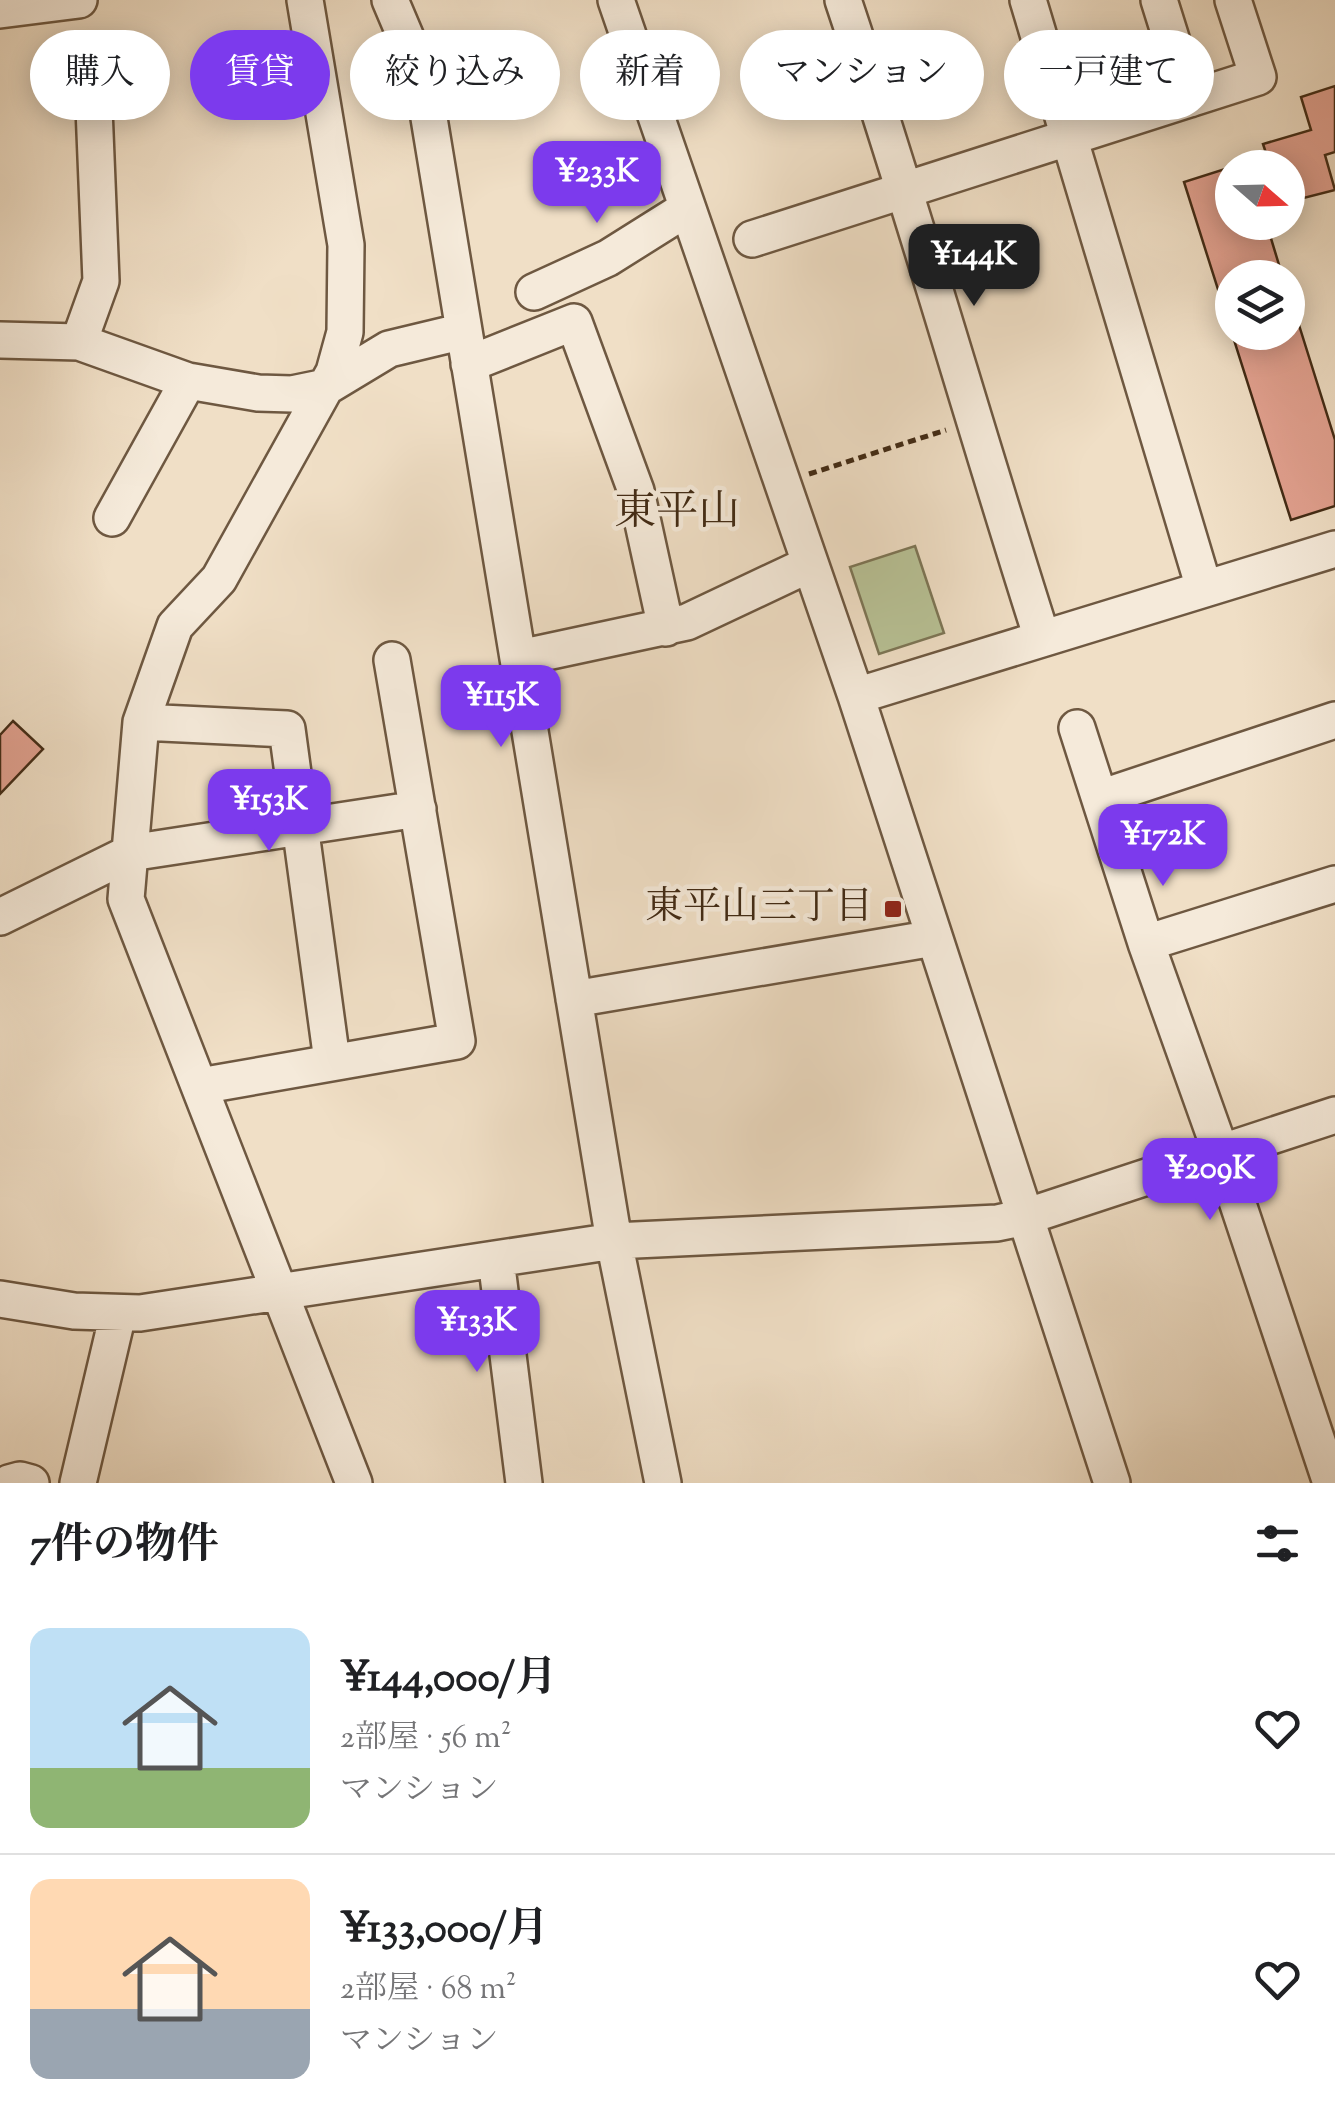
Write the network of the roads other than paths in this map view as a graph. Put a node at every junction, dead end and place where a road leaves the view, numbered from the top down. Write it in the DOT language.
graph roads {
  1 [pos="305,0"];
  2 [pos="390,0"];
  3 [pos="842,0"];
  4 [pos="1028,0"];
  5 [pos="1159,0"];
  6 [pos="1233,0"];
  7 [pos="69,1"];
  8 [pos="622,1"];
  9 [pos="0,10"];
  10 [pos="1168,30"];
  11 [pos="1214,91"];
  12 [pos="94,120"];
  13 [pos="1125,120"];
  14 [pos="1070,138"];
  15 [pos="906,188"];
  16 [pos="686,210"];
  17 [pos="752,239"];
  18 [pos="534,292"];
  19 [pos="0,340"];
  20 [pos="79,342"];
  21 [pos="466,348"];
  22 [pos="188,381"];
  23 [pos="326,387"];
  24 [pos="112,518"];
  25 [pos="1335,549"];
  26 [pos="810,564"];
  27 [pos="1204,588"];
  28 [pos="666,628"];
  29 [pos="1042,638"];
  30 [pos="519,658"];
  31 [pos="392,660"];
  32 [pos="856,696"];
  33 [pos="1335,720"];
  34 [pos="141,722"];
  35 [pos="1078,728"];
  36 [pos="1100,798"];
  37 [pos="418,809"];
  38 [pos="298,828"];
  39 [pos="130,852"];
  40 [pos="1335,884"];
  41 [pos="0,916"];
  42 [pos="934,938"];
  43 [pos="1146,943"];
  44 [pos="574,999"];
  45 [pos="332,1061"];
  46 [pos="200,1086"];
  47 [pos="1335,1115"];
  48 [pos="1221,1153"];
  49 [pos="1025,1217"];
  50 [pos="614,1241"];
  51 [pos="496,1259"];
  52 [pos="282,1292"];
  53 [pos="0,1299"];
  54 [pos="118,1314"];
  55 [pos="1332,1479"];
  56 [pos="9,1483"];
  57 [pos="32,1483"];
  58 [pos="78,1483"];
  59 [pos="354,1483"];
  60 [pos="524,1483"];
  61 [pos="663,1483"];
  62 [pos="1112,1483"];
  1 -- 23 [label="street"];
  2 -- 21 [label="street"];
  3 -- 15 [label="street"];
  4 -- 14 [label="street"];
  5 -- 10 [label="street"];
  6 -- 11 [label="street"];
  7 -- 9 [label="street"];
  8 -- 16 [label="street"];
  12 -- 20 [label="street"];
  13 -- 14 [label="street"];
  14 -- 15 [label="street"];
  14 -- 27 [label="street"];
  15 -- 17 [label="street"];
  15 -- 29 [label="street"];
  16 -- 18 [label="street"];
  16 -- 26 [label="street"];
  19 -- 20 [label="street"];
  20 -- 22 [label="street"];
  21 -- 23 [label="street"];
  21 -- 28 [label="street"];
  21 -- 30 [label="street"];
  22 -- 23 [label="street"];
  22 -- 24 [label="street"];
  23 -- 34 [label="street"];
  25 -- 27 [label="street"];
  26 -- 28 [label="street"];
  26 -- 32 [label="street"];
  27 -- 29 [label="street"];
  28 -- 30 [label="street"];
  29 -- 32 [label="street"];
  30 -- 44 [label="street"];
  31 -- 37 [label="street"];
  32 -- 42 [label="street"];
  33 -- 36 [label="street"];
  34 -- 38 [label="street"];
  34 -- 39 [label="street"];
  35 -- 36 [label="street"];
  36 -- 43 [label="street"];
  37 -- 38 [label="street"];
  37 -- 45 [label="street"];
  38 -- 39 [label="street"];
  38 -- 45 [label="street"];
  39 -- 41 [label="street"];
  39 -- 46 [label="street"];
  40 -- 43 [label="street"];
  42 -- 44 [label="street"];
  42 -- 49 [label="street"];
  43 -- 48 [label="street"];
  44 -- 50 [label="street"];
  45 -- 46 [label="street"];
  46 -- 52 [label="street"];
  47 -- 48 [label="street"];
  48 -- 49 [label="street"];
  48 -- 55 [label="street"];
  49 -- 50 [label="street"];
  49 -- 62 [label="street"];
  50 -- 51 [label="street"];
  50 -- 61 [label="street"];
  51 -- 52 [label="street"];
  51 -- 60 [label="street"];
  52 -- 54 [label="street"];
  52 -- 59 [label="street"];
  53 -- 54 [label="street"];
  54 -- 58 [label="street"];
  56 -- 57 [label="street"];
}
